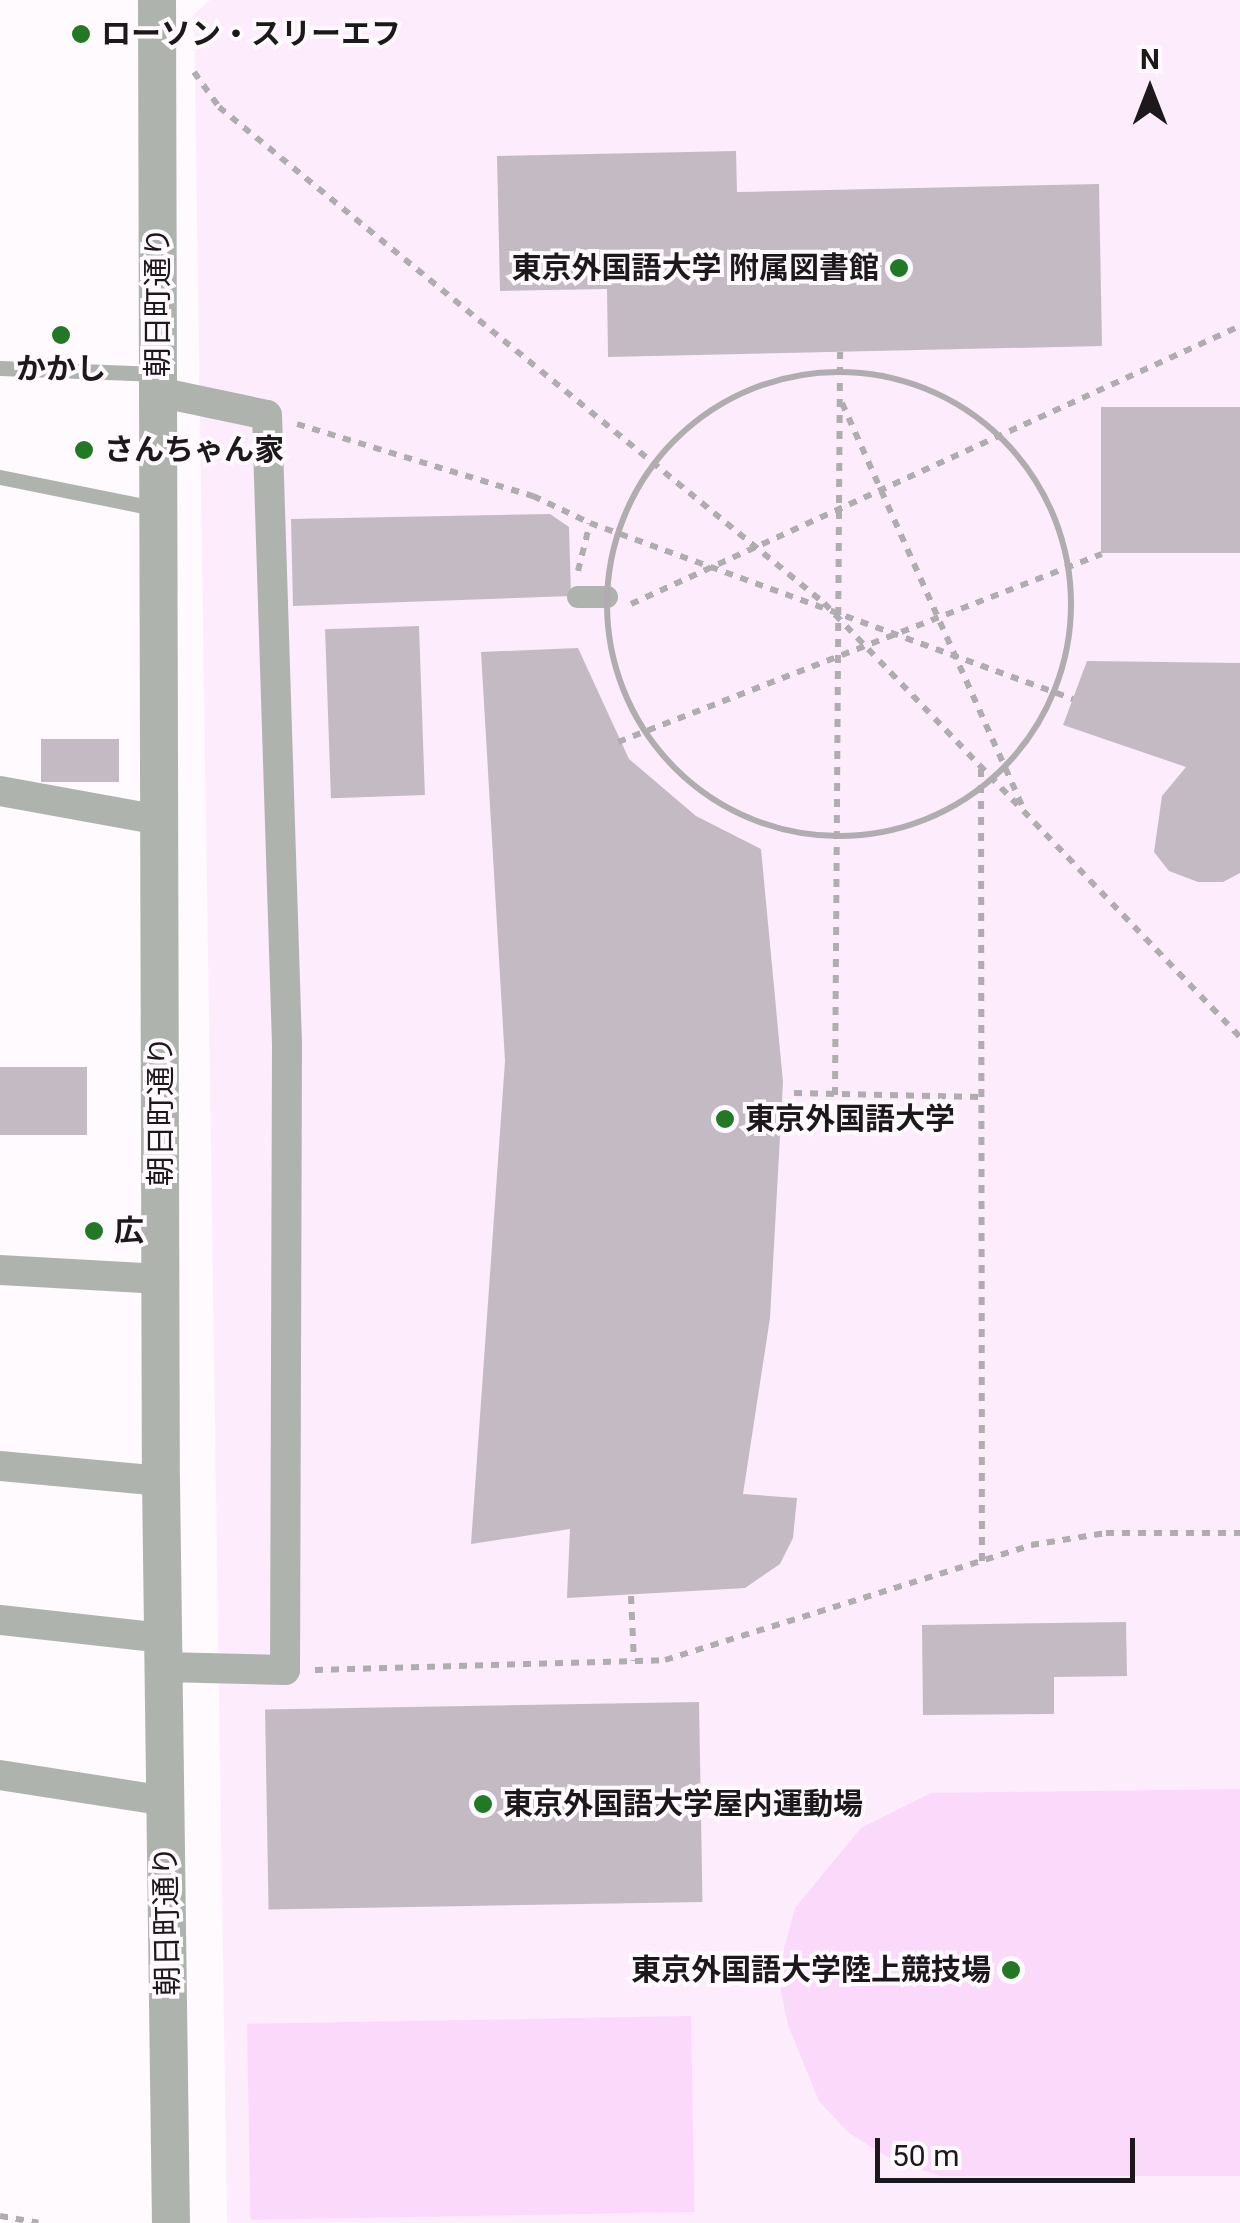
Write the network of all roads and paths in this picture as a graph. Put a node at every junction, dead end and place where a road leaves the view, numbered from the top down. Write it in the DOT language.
graph roads {
  1 [pos="157,0"];
  2 [pos="190,67"];
  3 [pos="1240,326"];
  4 [pos="840,352"];
  5 [pos="0,368"];
  6 [pos="158,383"];
  7 [pos="839,398"];
  8 [pos="267,415"];
  9 [pos="0,477"];
  10 [pos="881,491"];
  11 [pos="158,509"];
  12 [pos="837,511"];
  13 [pos="590,523"];
  14 [pos="757,548"];
  15 [pos="1102,554"];
  16 [pos="711,568"];
  17 [pos="607,596"];
  18 [pos="578,597"];
  19 [pos="835,615"];
  20 [pos="938,618"];
  21 [pos="594,621"];
  22 [pos="893,636"];
  23 [pos="865,646"];
  24 [pos="835,658"];
  25 [pos="956,658"];
  26 [pos="1073,699"];
  27 [pos="618,742"];
  28 [pos="980,768"];
  29 [pos="0,791"];
  30 [pos="1026,814"];
  31 [pos="159,820"];
  32 [pos="1240,1037"];
  33 [pos="794,1093"];
  34 [pos="835,1094"];
  35 [pos="980,1097"];
  36 [pos="0,1270"];
  37 [pos="161,1279"];
  38 [pos="0,1466"];
  39 [pos="161,1481"];
  40 [pos="1240,1533"];
  41 [pos="982,1562"];
  42 [pos="631,1596"];
  43 [pos="0,1620"];
  44 [pos="164,1653"];
  45 [pos="634,1661"];
  46 [pos="286,1670"];
  47 [pos="0,1775"];
  48 [pos="166,1800"];
  49 [pos="0,2216"];
  50 [pos="38,2223"];
  51 [pos="171,2223"];
  1 -- 6 [label="street, 朝日町通り"];
  2 -- 14 [label="path"];
  3 -- 10 [label="path"];
  4 -- 7 [label="path"];
  5 -- 6 [label="lane"];
  6 -- 8 [label="street"];
  6 -- 11 [label="street, 朝日町通り"];
  7 -- 10 [label="path"];
  7 -- 12 [label="path"];
  8 -- 13 [label="path"];
  8 -- 46 [label="street"];
  9 -- 11 [label="lane"];
  10 -- 12 [label="path"];
  10 -- 20 [label="path"];
  11 -- 31 [label="street, 朝日町通り"];
  12 -- 14 [label="path"];
  12 -- 19 [label="path"];
  13 -- 16 [label="path"];
  13 -- 18 [label="path"];
  14 -- 16 [label="path"];
  14 -- 19 [label="path"];
  15 -- 20 [label="path"];
  16 -- 19 [label="path"];
  16 -- 21 [label="path"];
  17 -- 17 [label="path, bridge"];
  17 -- 18 [label="street"];
  19 -- 22 [label="path"];
  19 -- 23 [label="path"];
  19 -- 24 [label="path"];
  20 -- 22 [label="path"];
  20 -- 25 [label="path"];
  22 -- 23 [label="path"];
  22 -- 25 [label="path"];
  23 -- 24 [label="path"];
  23 -- 28 [label="path"];
  24 -- 27 [label="path"];
  24 -- 34 [label="path"];
  25 -- 26 [label="path"];
  25 -- 30 [label="path"];
  28 -- 30 [label="path"];
  28 -- 35 [label="path"];
  29 -- 31 [label="street"];
  30 -- 32 [label="path"];
  31 -- 37 [label="street, 朝日町通り"];
  33 -- 34 [label="path"];
  34 -- 35 [label="path"];
  35 -- 41 [label="path"];
  36 -- 37 [label="street"];
  37 -- 39 [label="street, 朝日町通り"];
  38 -- 39 [label="street"];
  39 -- 44 [label="street, 朝日町通り"];
  40 -- 41 [label="path"];
  41 -- 45 [label="path"];
  42 -- 45 [label="path"];
  43 -- 44 [label="street"];
  44 -- 46 [label="street"];
  44 -- 48 [label="street, 朝日町通り"];
  45 -- 46 [label="path"];
  47 -- 48 [label="street"];
  48 -- 51 [label="street, 朝日町通り"];
  49 -- 50 [label="path"];
}
